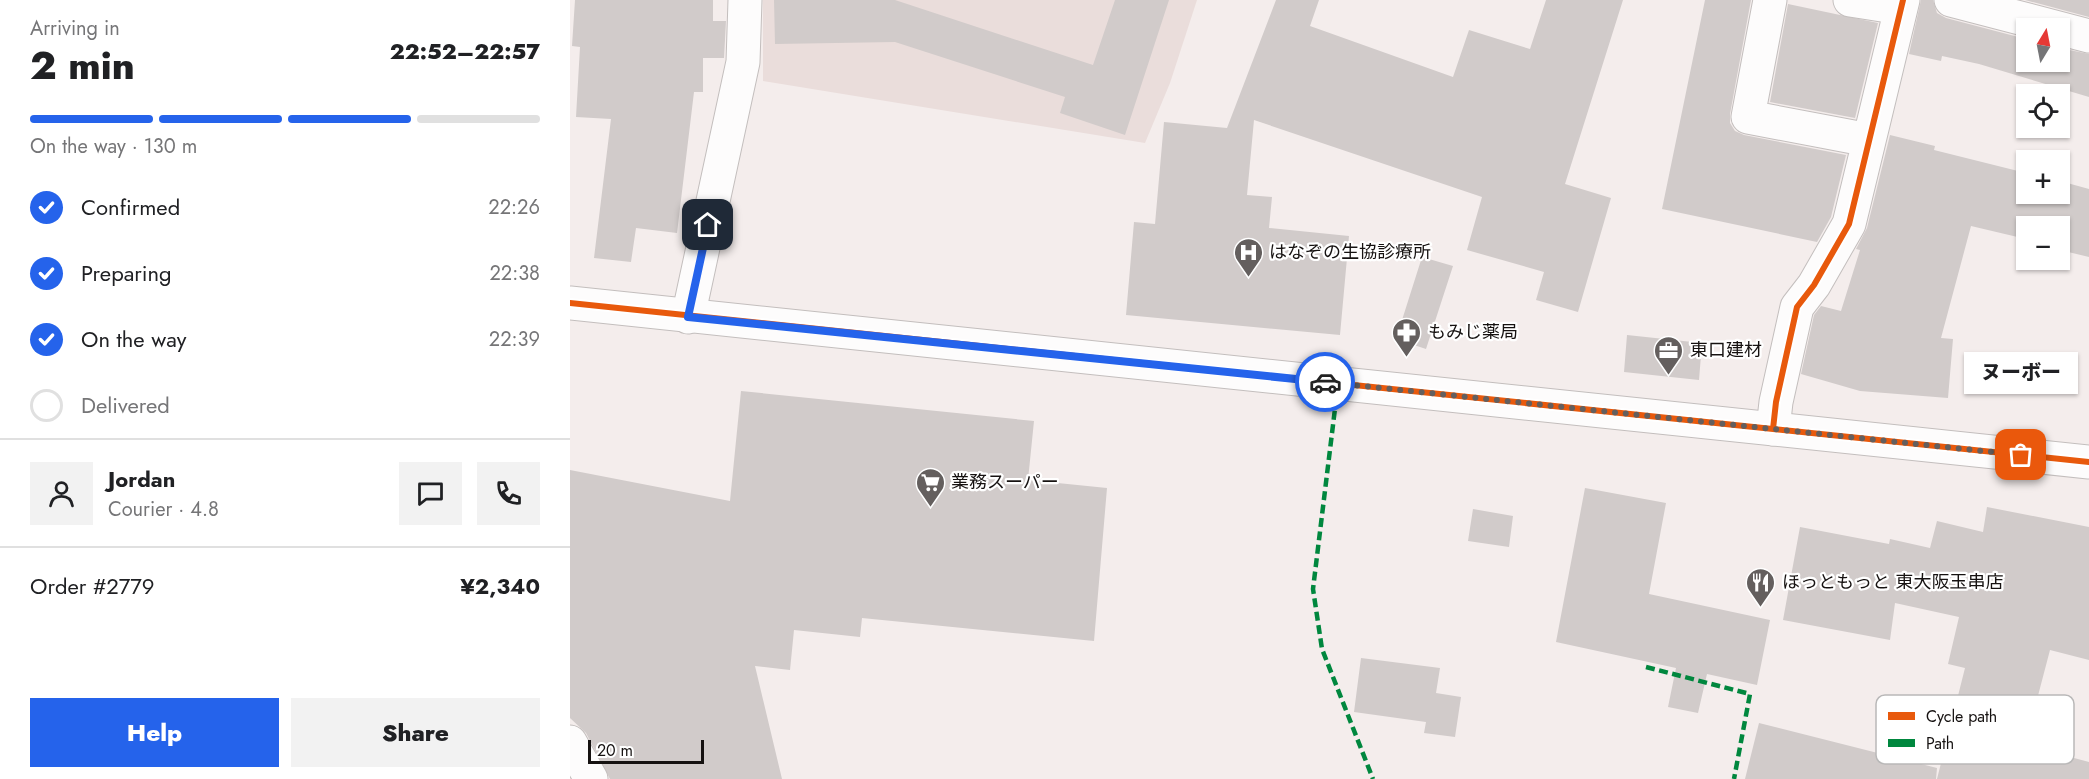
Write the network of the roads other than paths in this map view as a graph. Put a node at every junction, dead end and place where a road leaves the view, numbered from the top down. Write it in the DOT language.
graph roads {
  1 [pos="745,0"];
  2 [pos="1770,0"];
  3 [pos="1850,0"];
  4 [pos="1951,0"];
  5 [pos="1902,4"];
  6 [pos="2089,36"];
  7 [pos="1869,140"];
  8 [pos="570,303"];
  9 [pos="688,317"];
  10 [pos="1773,429"];
  11 [pos="2089,462"];
  12 [pos="570,742"];
  13 [pos="591,779"];
  1 -- 9 [label="main road"];
  2 -- 7 [label="main road"];
  3 -- 5 [label="main road"];
  4 -- 6 [label="main road"];
  5 -- 7 [label="main road"];
  7 -- 10 [label="main road"];
  8 -- 9 [label="main road"];
  9 -- 10 [label="main road"];
  10 -- 11 [label="main road"];
  12 -- 13 [label="main road"];
}
